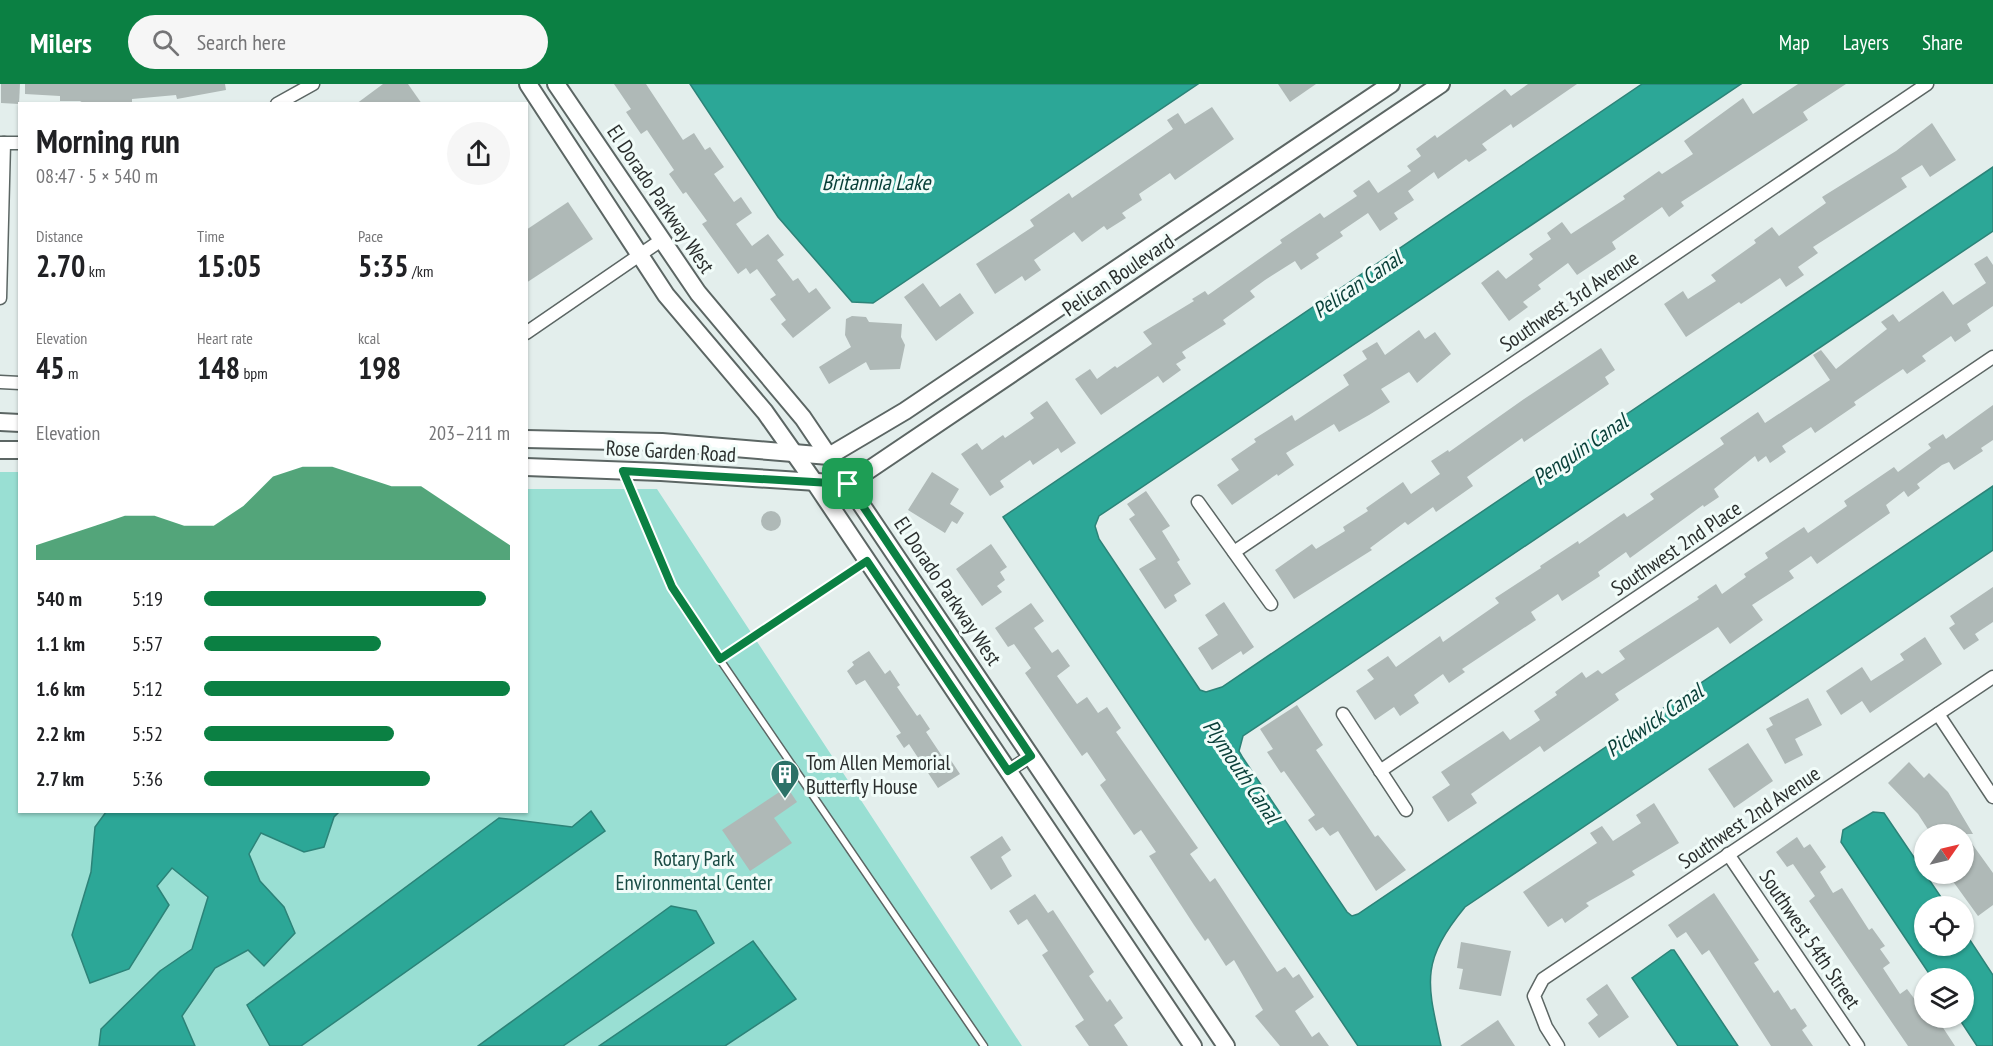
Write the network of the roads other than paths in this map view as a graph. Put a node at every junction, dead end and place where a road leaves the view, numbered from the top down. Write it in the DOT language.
graph roads {
  1 [pos="313,84"];
  2 [pos="528,84"];
  3 [pos="556,84"];
  4 [pos="1391,84"];
  5 [pos="1441,84"];
  6 [pos="1928,84"];
  7 [pos="281,102"];
  8 [pos="2,143"];
  9 [pos="18,143"];
  10 [pos="660,241"];
  11 [pos="640,255"];
  12 [pos="0,298"];
  13 [pos="528,332"];
  14 [pos="1993,357"];
  15 [pos="0,382"];
  16 [pos="18,383"];
  17 [pos="0,422"];
  18 [pos="18,423"];
  19 [pos="528,439"];
  20 [pos="0,450"];
  21 [pos="18,450"];
  22 [pos="792,451"];
  23 [pos="829,456"];
  24 [pos="528,467"];
  25 [pos="623,471"];
  26 [pos="813,480"];
  27 [pos="848,484"];
  28 [pos="1198,502"];
  29 [pos="1234,552"];
  30 [pos="867,561"];
  31 [pos="1271,604"];
  32 [pos="720,659"];
  33 [pos="1993,676"];
  34 [pos="1342,714"];
  35 [pos="1938,714"];
  36 [pos="1031,756"];
  37 [pos="1008,771"];
  38 [pos="1380,771"];
  39 [pos="1993,797"];
  40 [pos="1406,810"];
  41 [pos="1728,854"];
  42 [pos="984,1046"];
  43 [pos="1194,1046"];
  44 [pos="1226,1046"];
  45 [pos="1558,1046"];
  46 [pos="1858,1046"];
  1 -- 7 [label="street"];
  2 -- 11 [label="street"];
  3 -- 10 [label="street, El Dorado Parkway West"];
  4 -- 23 [label="street, Pelican Boulevard"];
  5 -- 27 [label="street, Pelican Boulevard"];
  6 -- 29 [label="street, Southwest 3rd Avenue"];
  8 -- 9 [label="street"];
  8 -- 12 [label="street"];
  10 -- 11 [label="street"];
  10 -- 23 [label="street, El Dorado Parkway West"];
  11 -- 13 [label="street"];
  11 -- 22 [label="street"];
  14 -- 38 [label="street, Southwest 2nd Place"];
  15 -- 16 [label="street"];
  17 -- 18 [label="street"];
  19 -- 22 [label="street, Rose Garden Road"];
  20 -- 21 [label="street"];
  22 -- 23 [label="street"];
  22 -- 26 [label="street"];
  23 -- 27 [label="street, El Dorado Parkway West"];
  24 -- 25 [label="street, Rose Garden Road"];
  25 -- 26 [label="street, Rose Garden Road"];
  25 -- 32 [label="lane"];
  26 -- 27 [label="street"];
  26 -- 30 [label="street"];
  27 -- 36 [label="street, El Dorado Parkway West"];
  28 -- 29 [label="street"];
  29 -- 31 [label="street"];
  30 -- 32 [label="lane"];
  30 -- 37 [label="street"];
  32 -- 42 [label="lane"];
  33 -- 35 [label="street, Southwest 2nd Avenue"];
  34 -- 38 [label="street"];
  35 -- 39 [label="street"];
  35 -- 41 [label="street, Southwest 2nd Avenue"];
  36 -- 37 [label="street"];
  36 -- 44 [label="street, El Dorado Parkway West"];
  37 -- 43 [label="street"];
  38 -- 40 [label="street"];
  41 -- 45 [label="street, Southwest 2nd Avenue"];
  41 -- 46 [label="street, Southwest 54th Street"];
}
